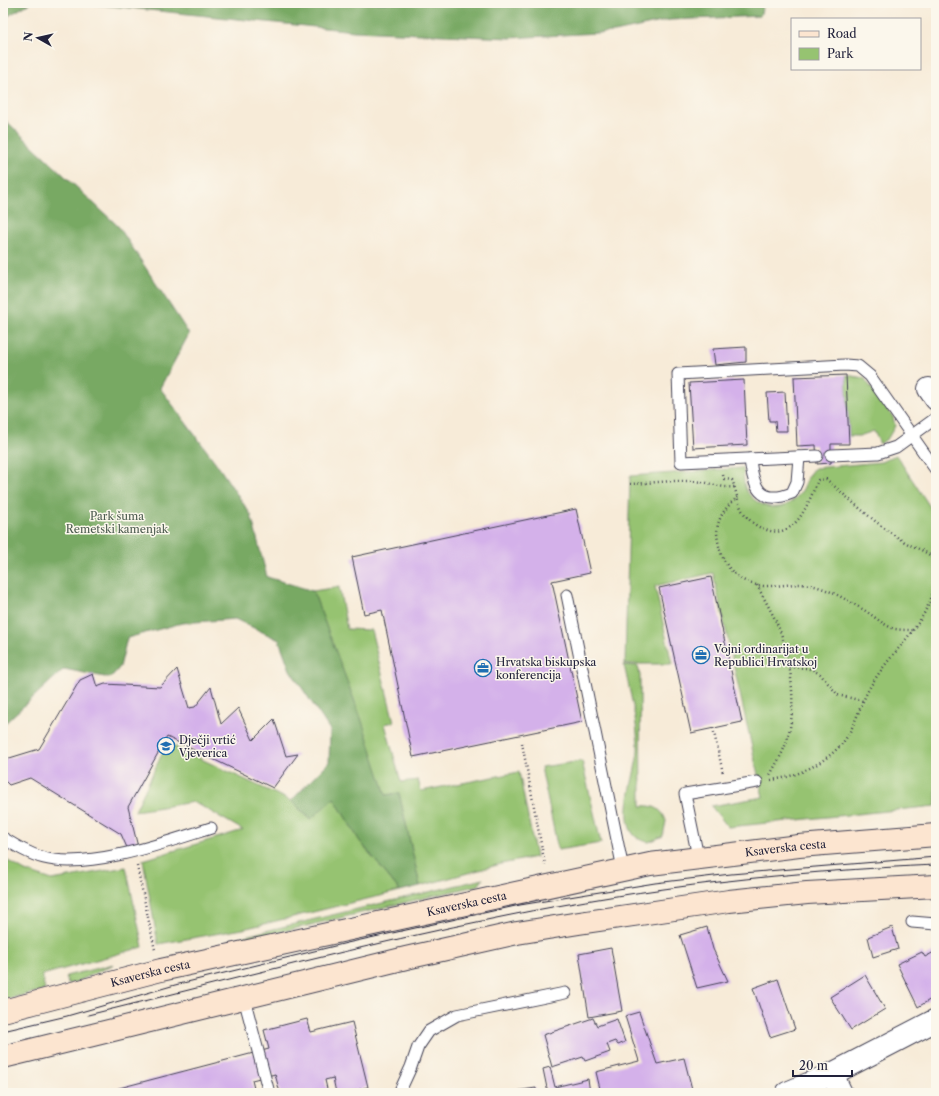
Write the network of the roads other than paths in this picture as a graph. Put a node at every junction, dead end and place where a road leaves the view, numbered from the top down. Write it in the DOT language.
graph roads {
  1 [pos="936,418"];
  2 [pos="913,435"];
  3 [pos="831,455"];
  4 [pos="817,456"];
  5 [pos="799,457"];
  6 [pos="750,459"];
  7 [pos="936,470"];
  8 [pos="567,595"];
  9 [pos="757,782"];
  10 [pos="211,828"];
  11 [pos="936,835"];
  12 [pos="3,838"];
  13 [pos="698,857"];
  14 [pos="624,870"];
  15 [pos="936,886"];
  16 [pos="912,922"];
  17 [pos="936,924"];
  18 [pos="566,993"];
  19 [pos="244,998"];
  20 [pos="3,1010"];
  21 [pos="936,1020"];
  22 [pos="3,1057"];
  23 [pos="837,1084"];
  24 [pos="269,1093"];
  25 [pos="399,1093"];
  26 [pos="787,1093"];
  1 -- 2 [label="lane"];
  2 -- 3 [label="lane"];
  2 -- 6 [label="lane"];
  2 -- 7 [label="lane"];
  4 -- 5 [label="lane"];
  5 -- 6 [label="lane"];
  5 -- 6 [label="lane"];
  8 -- 14 [label="lane"];
  9 -- 13 [label="lane"];
  10 -- 12 [label="lane"];
  11 -- 13 [label="main road, Ksaverska cesta"];
  13 -- 14 [label="main road, Ksaverska cesta"];
  14 -- 20 [label="main road, Ksaverska cesta"];
  15 -- 19 [label="main road"];
  16 -- 17 [label="lane"];
  18 -- 25 [label="lane"];
  19 -- 22 [label="main road"];
  19 -- 24 [label="lane"];
  21 -- 23 [label="street"];
  23 -- 26 [label="street"];
}
